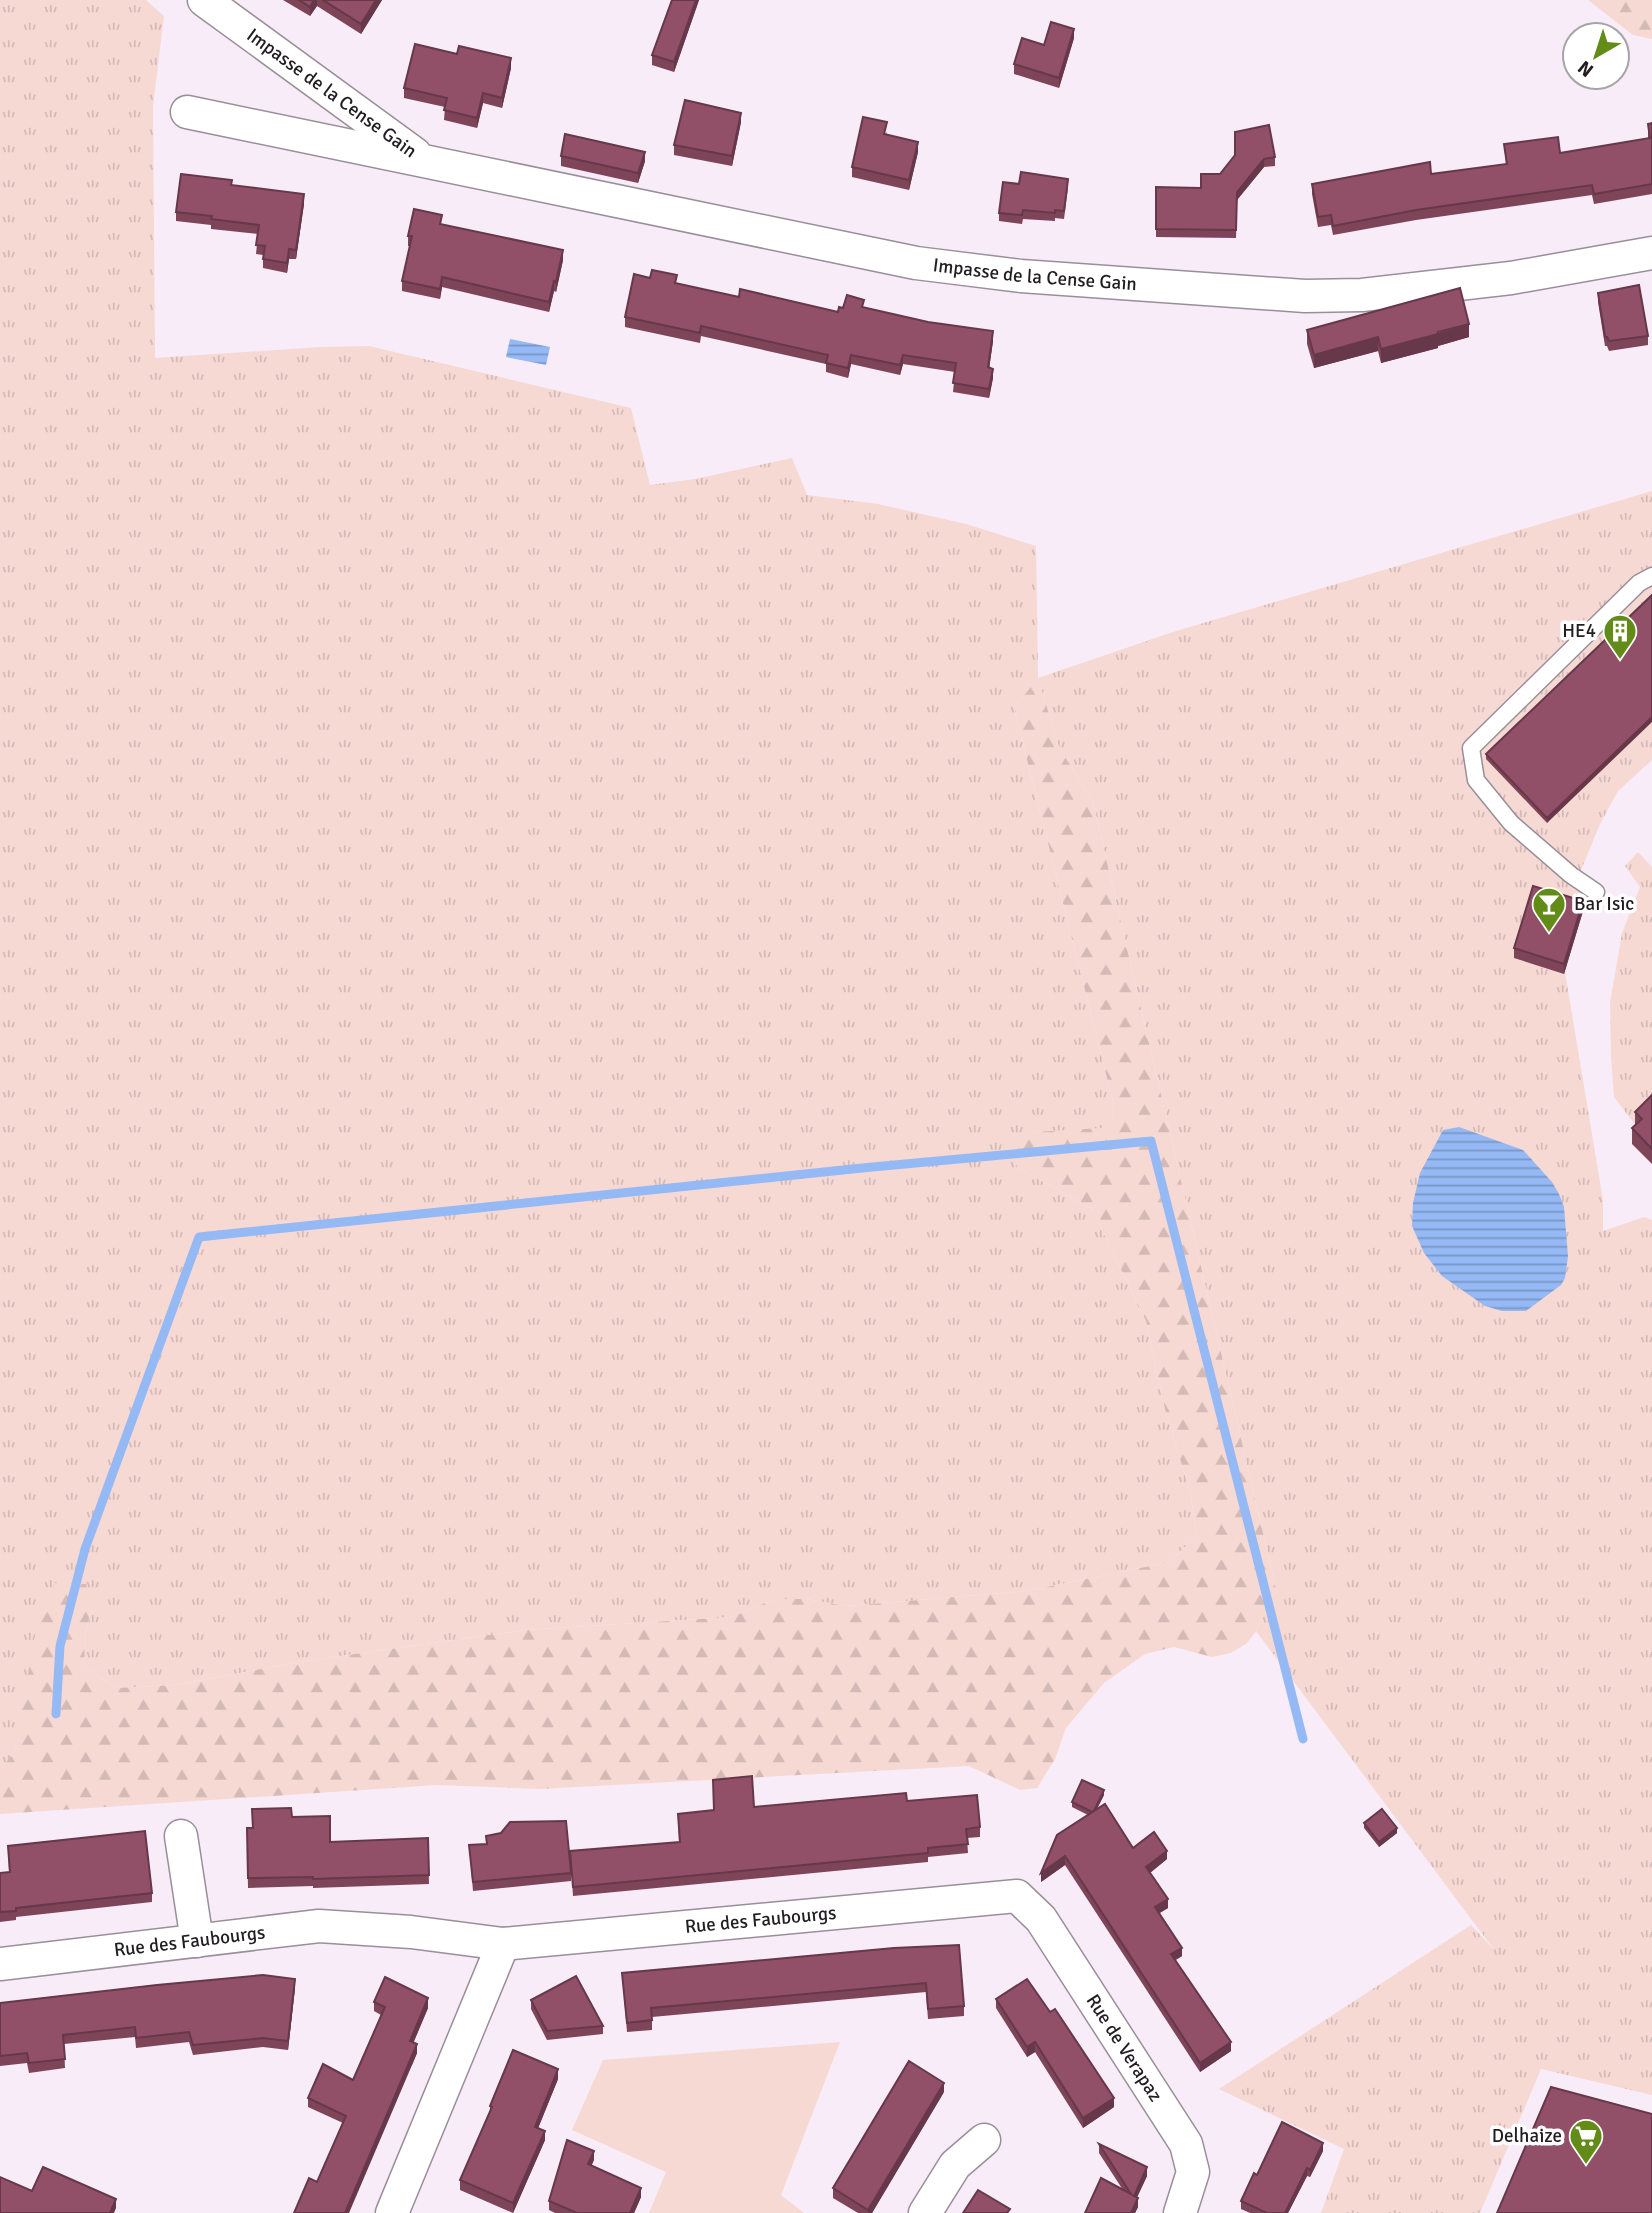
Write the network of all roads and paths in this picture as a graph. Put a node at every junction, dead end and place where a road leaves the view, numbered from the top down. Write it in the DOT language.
graph roads {
  1 [pos="204,0"];
  2 [pos="187,112"];
  3 [pos="424,161"];
  4 [pos="1652,253"];
  5 [pos="1652,576"];
  6 [pos="1596,892"];
  7 [pos="181,1836"];
  8 [pos="1017,1896"];
  9 [pos="197,1941"];
  10 [pos="503,1944"];
  11 [pos="0,1964"];
  12 [pos="984,2140"];
  13 [pos="392,2213"];
  14 [pos="925,2213"];
  15 [pos="1180,2213"];
  1 -- 3 [label="street, Impasse de la Cense Gain"];
  2 -- 3 [label="street, Impasse de la Cense Gain"];
  3 -- 4 [label="street, Impasse de la Cense Gain"];
  5 -- 6 [label="lane"];
  7 -- 9 [label="street"];
  8 -- 10 [label="street, Rue des Faubourgs"];
  8 -- 15 [label="street, Rue de Verapaz"];
  9 -- 10 [label="street, Rue des Faubourgs"];
  9 -- 11 [label="street, Rue des Faubourgs"];
  10 -- 13 [label="street"];
  12 -- 14 [label="street"];
}
